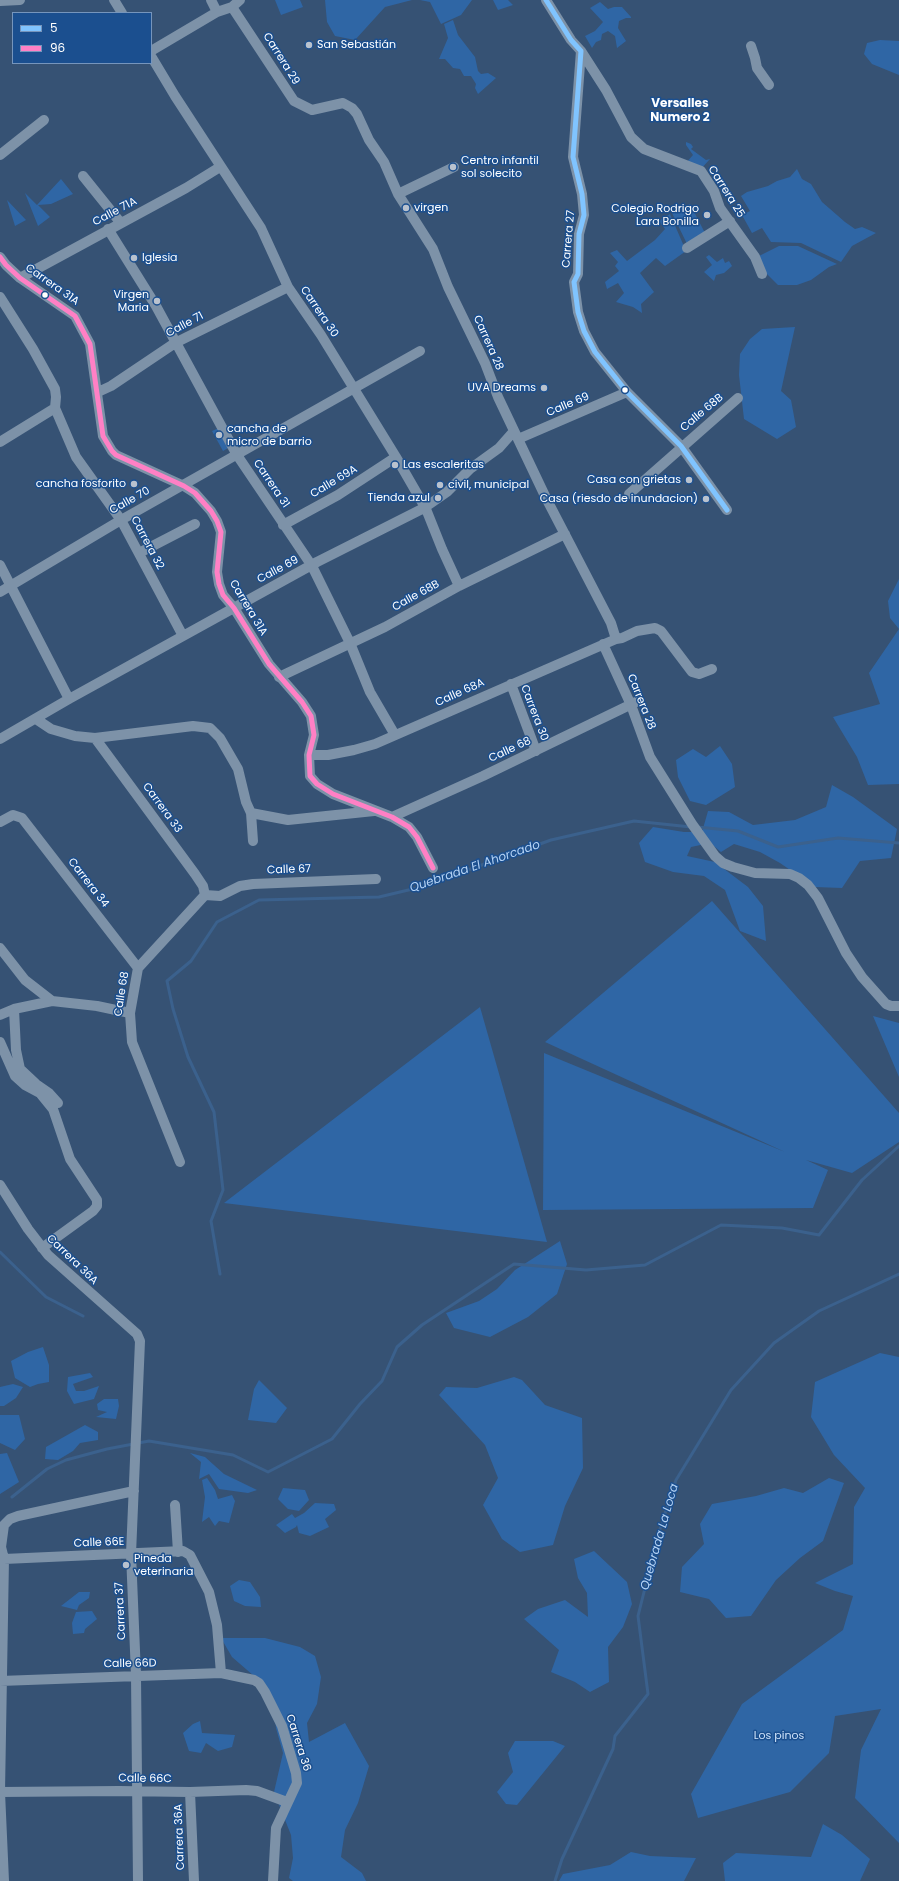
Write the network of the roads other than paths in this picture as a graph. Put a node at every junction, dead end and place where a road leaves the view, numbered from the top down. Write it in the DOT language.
graph roads {
  1 [pos="20,0"];
  2 [pos="114,0"];
  3 [pos="211,0"];
  4 [pos="240,0"];
  5 [pos="546,0"];
  6 [pos="0,1"];
  7 [pos="232,7"];
  8 [pos="121,12"];
  9 [pos="217,12"];
  10 [pos="751,46"];
  11 [pos="152,50"];
  12 [pos="581,51"];
  13 [pos="152,58"];
  14 [pos="769,85"];
  15 [pos="343,103"];
  16 [pos="44,120"];
  17 [pos="0,155"];
  18 [pos="220,166"];
  19 [pos="454,167"];
  20 [pos="82,176"];
  21 [pos="398,194"];
  22 [pos="730,221"];
  23 [pos="120,222"];
  24 [pos="108,229"];
  25 [pos="687,248"];
  26 [pos="0,257"];
  27 [pos="762,274"];
  28 [pos="20,278"];
  29 [pos="288,287"];
  30 [pos="0,297"];
  31 [pos="175,343"];
  32 [pos="420,351"];
  33 [pos="354,388"];
  34 [pos="98,392"];
  35 [pos="627,392"];
  36 [pos="738,398"];
  37 [pos="55,408"];
  38 [pos="516,435"];
  39 [pos="0,442"];
  40 [pos="681,446"];
  41 [pos="236,455"];
  42 [pos="396,457"];
  43 [pos="184,486"];
  44 [pos="629,494"];
  45 [pos="425,507"];
  46 [pos="727,510"];
  47 [pos="121,520"];
  48 [pos="195,524"];
  49 [pos="283,525"];
  50 [pos="565,534"];
  51 [pos="139,553"];
  52 [pos="0,565"];
  53 [pos="312,566"];
  54 [pos="10,585"];
  55 [pos="459,586"];
  56 [pos="0,592"];
  57 [pos="234,608"];
  58 [pos="183,636"];
  59 [pos="616,638"];
  60 [pos="350,643"];
  61 [pos="603,644"];
  62 [pos="712,669"];
  63 [pos="279,678"];
  64 [pos="511,684"];
  65 [pos="69,699"];
  66 [pos="634,703"];
  67 [pos="36,719"];
  68 [pos="395,735"];
  69 [pos="95,738"];
  70 [pos="0,739"];
  71 [pos="536,751"];
  72 [pos="309,755"];
  73 [pos="376,811"];
  74 [pos="251,813"];
  75 [pos="392,817"];
  76 [pos="0,822"];
  77 [pos="253,841"];
  78 [pos="433,868"];
  79 [pos="376,879"];
  80 [pos="205,895"];
  81 [pos="0,948"];
  82 [pos="138,968"];
  83 [pos="52,1001"];
  84 [pos="899,1006"];
  85 [pos="14,1009"];
  86 [pos="130,1013"];
  87 [pos="0,1014"];
  88 [pos="0,1042"];
  89 [pos="58,1103"];
  90 [pos="180,1162"];
  91 [pos="0,1185"];
  92 [pos="42,1248"];
  93 [pos="140,1341"];
  94 [pos="134,1491"];
  95 [pos="175,1505"];
  96 [pos="178,1552"];
  97 [pos="131,1554"];
  98 [pos="2,1560"];
  99 [pos="222,1673"];
  100 [pos="136,1675"];
  101 [pos="1,1681"];
  102 [pos="259,1684"];
  103 [pos="136,1791"];
  104 [pos="0,1792"];
  105 [pos="190,1792"];
  106 [pos="287,1802"];
  107 [pos="4,1881"];
  108 [pos="138,1881"];
  109 [pos="194,1881"];
  110 [pos="273,1881"];
  1 -- 6 [label="street"];
  2 -- 8 [label="street"];
  3 -- 9 [label="street"];
  4 -- 7 [label="street"];
  5 -- 12 [label="street"];
  7 -- 9 [label="street"];
  7 -- 15 [label="street, Carrera 29"];
  9 -- 11 [label="street"];
  10 -- 14 [label="street"];
  12 -- 22 [label="street, Carrera 25"];
  12 -- 35 [label="street, Carrera 27"];
  13 -- 18 [label="street, Carrera 30"];
  15 -- 21 [label="street, Carrera 28"];
  16 -- 17 [label="street"];
  18 -- 23 [label="street, Calle 71A"];
  18 -- 29 [label="street, Carrera 30"];
  19 -- 21 [label="street"];
  20 -- 23 [label="street"];
  21 -- 38 [label="street, Carrera 28"];
  22 -- 25 [label="street"];
  22 -- 27 [label="street, Carrera 25"];
  23 -- 24 [label="street, Calle 71A"];
  24 -- 28 [label="street, Calle 71A"];
  24 -- 31 [label="street, Carrera 31"];
  26 -- 28 [label="street, Carrera 31A"];
  28 -- 34 [label="street, Carrera 31A"];
  29 -- 31 [label="street, Calle 71"];
  29 -- 33 [label="street, Carrera 30"];
  30 -- 37 [label="street, Carrera 32"];
  31 -- 34 [label="street, Calle 71"];
  31 -- 41 [label="street, Carrera 31"];
  32 -- 33 [label="street, Calle 70"];
  33 -- 41 [label="street, Calle 70"];
  33 -- 42 [label="street, Carrera 30"];
  34 -- 43 [label="street, Carrera 31A"];
  35 -- 38 [label="street, Calle 69"];
  35 -- 40 [label="street, Carrera 27"];
  36 -- 40 [label="street, Calle 68B"];
  37 -- 39 [label="street"];
  37 -- 47 [label="street, Carrera 32"];
  38 -- 45 [label="street, Calle 69"];
  38 -- 50 [label="street, Carrera 28"];
  40 -- 44 [label="street, Calle 68B"];
  40 -- 46 [label="street, Carrera 27"];
  41 -- 43 [label="street, Calle 70"];
  41 -- 49 [label="street, Carrera 31"];
  42 -- 45 [label="street, Carrera 30"];
  42 -- 49 [label="street, Calle 69A"];
  43 -- 47 [label="street, Calle 70"];
  43 -- 57 [label="street, Carrera 31A"];
  45 -- 53 [label="street, Calle 69"];
  45 -- 55 [label="street, Carrera 30"];
  47 -- 51 [label="street, Carrera 32"];
  47 -- 54 [label="street, Calle 70"];
  48 -- 51 [label="street"];
  49 -- 53 [label="street, Carrera 31"];
  50 -- 55 [label="street, Calle 68B"];
  50 -- 59 [label="street, Carrera 28"];
  51 -- 58 [label="street, Carrera 32"];
  52 -- 54 [label="street"];
  53 -- 57 [label="street, Calle 69"];
  53 -- 60 [label="street, Carrera 31"];
  54 -- 56 [label="street, Calle 70"];
  54 -- 65 [label="street"];
  55 -- 60 [label="street, Calle 68B"];
  57 -- 58 [label="street, Calle 69"];
  57 -- 63 [label="street, Carrera 31A"];
  58 -- 65 [label="street, Calle 69"];
  59 -- 61 [label="street, Calle 68A"];
  59 -- 62 [label="street, Calle 68A"];
  60 -- 63 [label="street, Calle 68B"];
  60 -- 68 [label="street, Carrera 31"];
  61 -- 64 [label="street, Calle 68A"];
  61 -- 66 [label="street, Carrera 28"];
  63 -- 72 [label="street, Carrera 31A"];
  64 -- 68 [label="street, Calle 68A"];
  64 -- 71 [label="street, Carrera 30"];
  65 -- 67 [label="street, Calle 69"];
  66 -- 71 [label="street, Calle 68"];
  66 -- 84 [label="street, Carrera 28"];
  67 -- 69 [label="street"];
  67 -- 70 [label="street, Calle 69"];
  68 -- 72 [label="street, Calle 68A"];
  69 -- 74 [label="street"];
  69 -- 80 [label="street, Carrera 33"];
  71 -- 75 [label="street, Calle 68"];
  72 -- 73 [label="street, Carrera 31A"];
  73 -- 74 [label="street"];
  73 -- 75 [label="street, Carrera 31A"];
  74 -- 77 [label="street"];
  75 -- 78 [label="street, Carrera 31A"];
  76 -- 82 [label="street, Carrera 34"];
  79 -- 80 [label="street, Calle 67"];
  80 -- 82 [label="street, Calle 68"];
  81 -- 83 [label="street"];
  82 -- 86 [label="street, Calle 68"];
  83 -- 85 [label="street"];
  83 -- 86 [label="street"];
  85 -- 87 [label="street"];
  85 -- 89 [label="street"];
  86 -- 90 [label="street, Calle 68"];
  88 -- 92 [label="street"];
  91 -- 92 [label="street, Carrera 36A"];
  92 -- 93 [label="street, Carrera 36A"];
  93 -- 94 [label="street, Carrera 37"];
  94 -- 97 [label="street, Carrera 37"];
  94 -- 98 [label="street"];
  95 -- 96 [label="street"];
  96 -- 97 [label="street, Calle 66E"];
  96 -- 99 [label="street, Calle 66E"];
  97 -- 98 [label="street, Calle 66E"];
  97 -- 100 [label="street, Carrera 37"];
  98 -- 101 [label="street"];
  99 -- 100 [label="street, Calle 66D"];
  99 -- 102 [label="street, Calle 66D"];
  100 -- 101 [label="street, Calle 66D"];
  100 -- 103 [label="street, Carrera 37"];
  101 -- 104 [label="street"];
  102 -- 106 [label="street, Carrera 36"];
  103 -- 104 [label="street, Calle 66C"];
  103 -- 105 [label="street, Calle 66C"];
  103 -- 108 [label="street, Carrera 37"];
  104 -- 107 [label="street"];
  105 -- 106 [label="street, Calle 66C"];
  105 -- 109 [label="street, Carrera 36A"];
  106 -- 110 [label="street, Carrera 36"];
}
